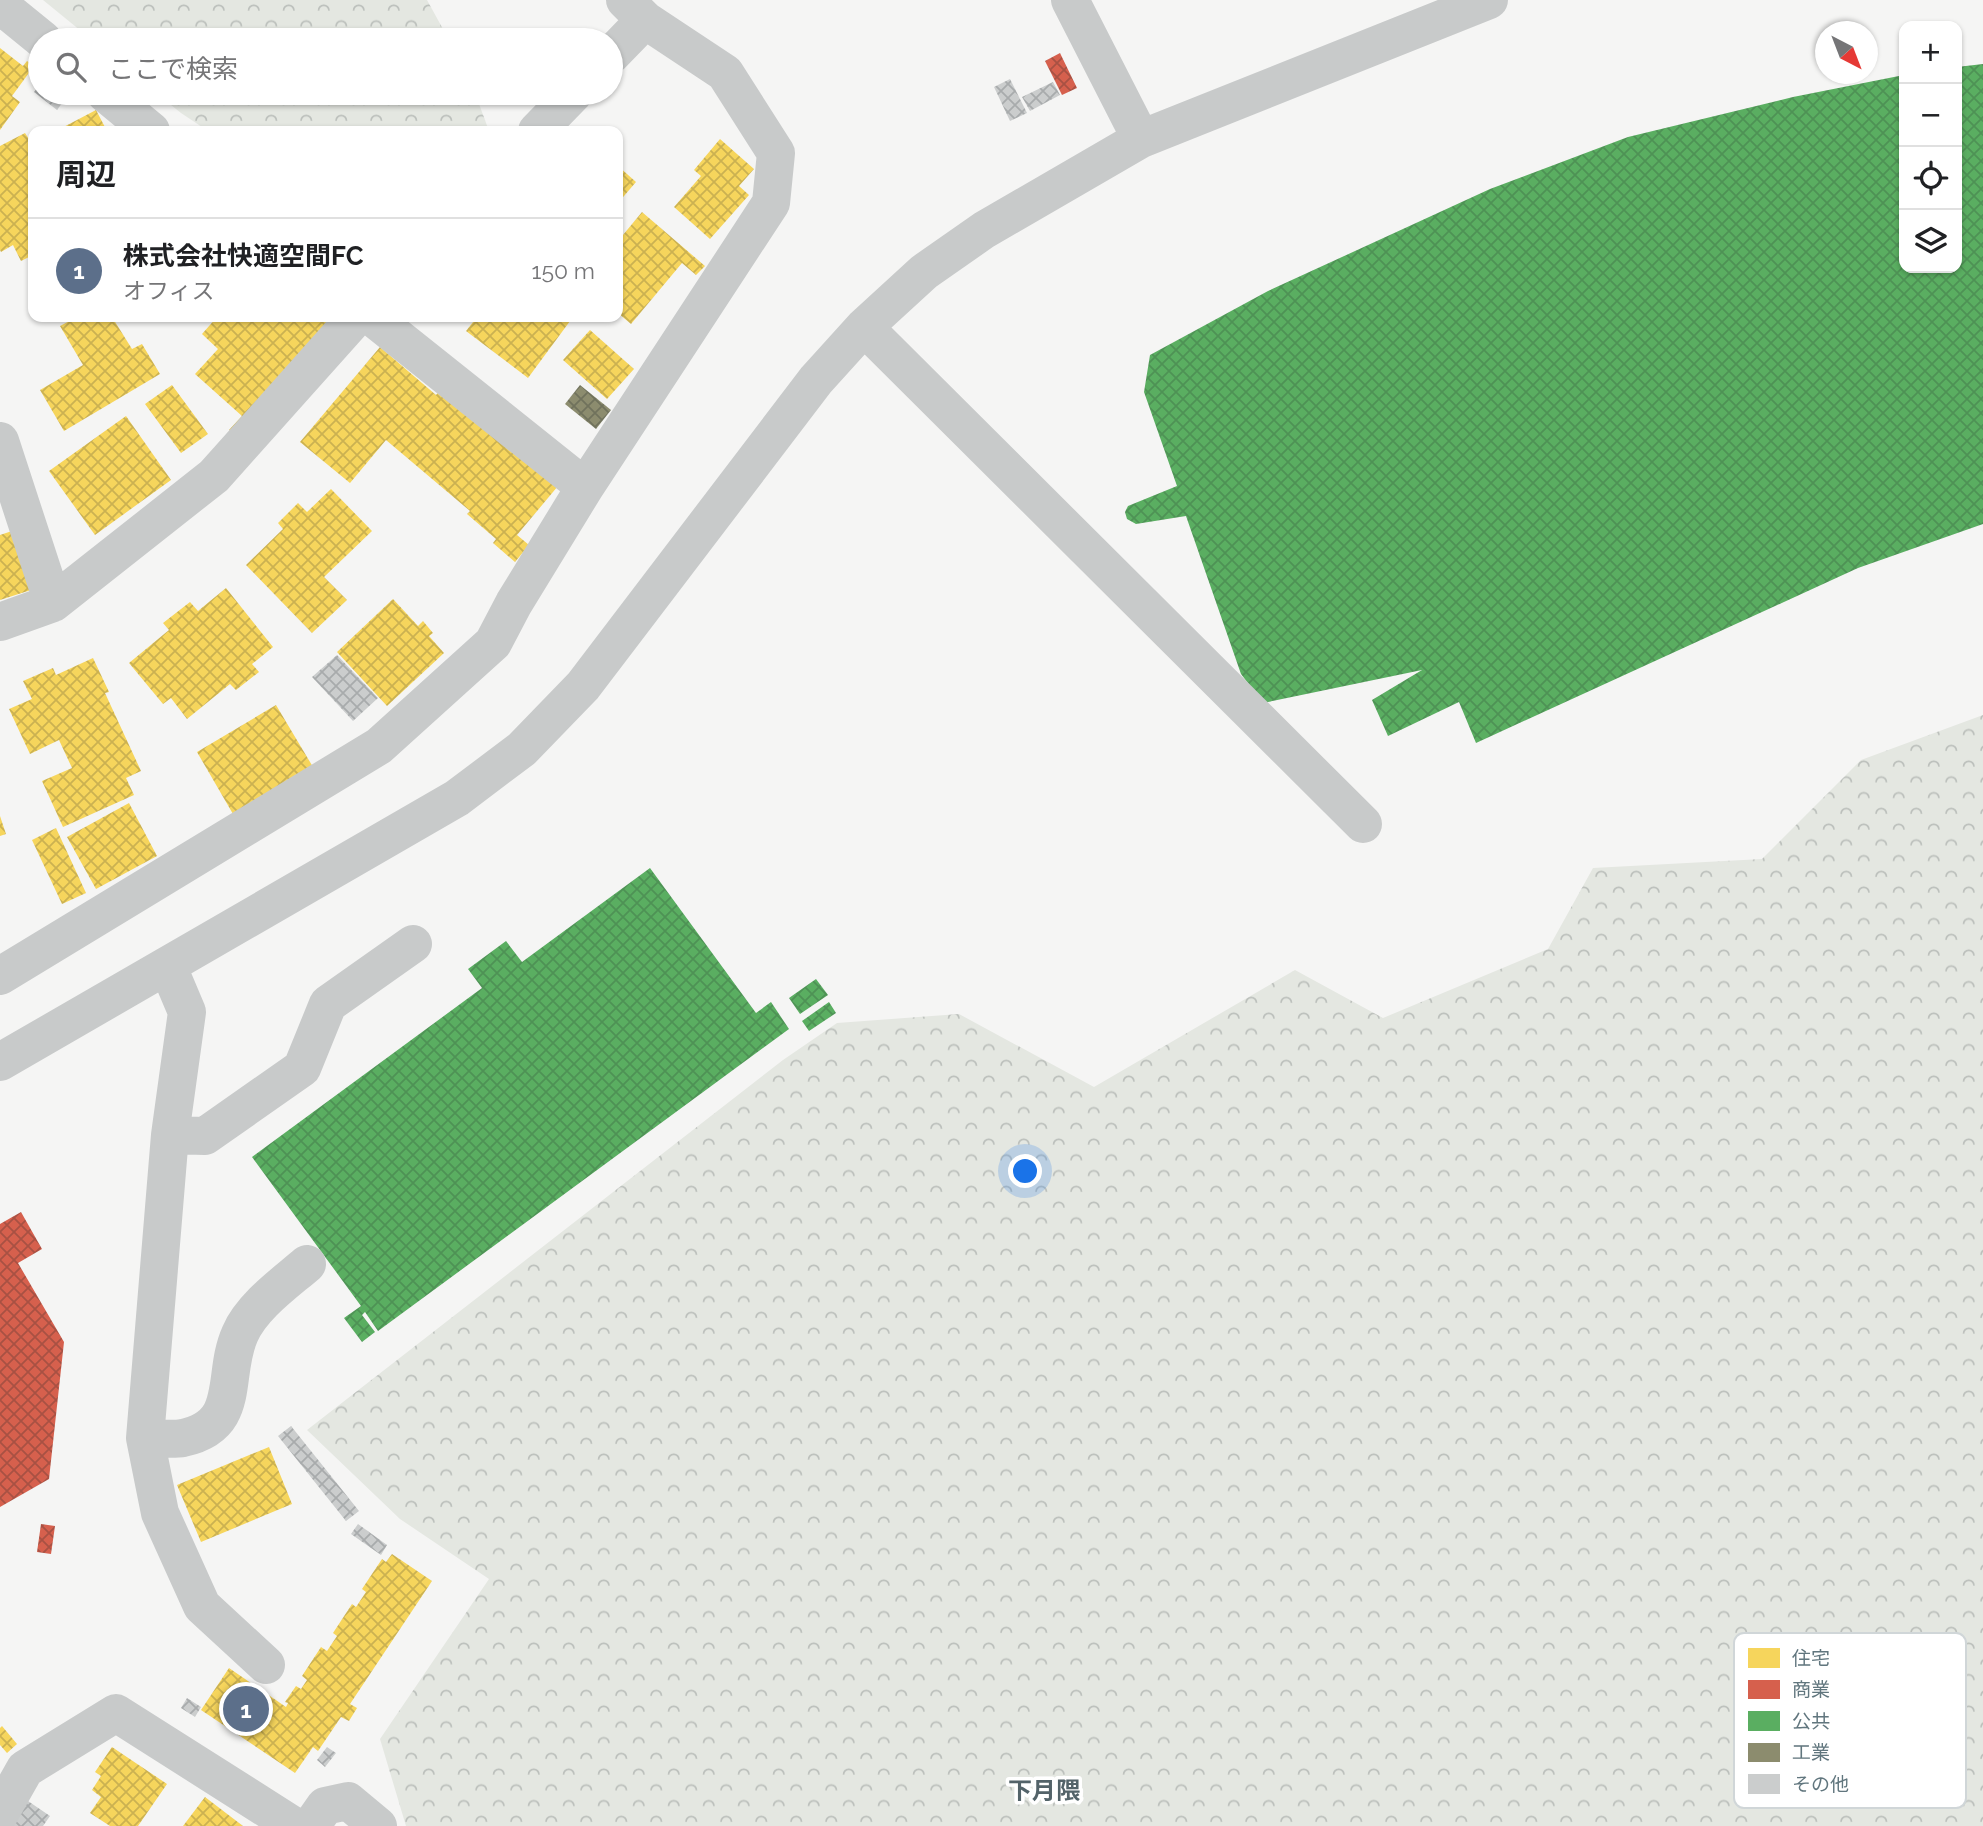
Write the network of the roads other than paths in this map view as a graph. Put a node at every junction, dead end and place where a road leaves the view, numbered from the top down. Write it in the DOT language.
graph roads {
  1 [pos="1069,0"];
  2 [pos="1488,0"];
  3 [pos="0,9"];
  4 [pos="635,10"];
  5 [pos="28,28"];
  6 [pos="623,32"];
  7 [pos="120,105"];
  8 [pos="562,105"];
  9 [pos="145,126"];
  10 [pos="542,126"];
  11 [pos="1141,139"];
  12 [pos="352,322"];
  13 [pos="378,322"];
  14 [pos="864,327"];
  15 [pos="0,441"];
  16 [pos="585,487"];
  17 [pos="53,603"];
  18 [pos="0,622"];
  19 [pos="1363,824"];
  20 [pos="413,944"];
  21 [pos="168,967"];
  22 [pos="0,976"];
  23 [pos="0,1062"];
  24 [pos="170,1135"];
  25 [pos="307,1264"];
  26 [pos="145,1438"];
  27 [pos="266,1665"];
  28 [pos="0,1812"];
  29 [pos="294,1826"];
  30 [pos="311,1826"];
  31 [pos="378,1826"];
  1 -- 11 [label="street"];
  2 -- 11 [label="street"];
  3 -- 5 [label="street"];
  4 -- 6 [label="street"];
  4 -- 16 [label="street"];
  7 -- 9 [label="street"];
  8 -- 10 [label="street"];
  11 -- 14 [label="street"];
  12 -- 17 [label="street"];
  13 -- 16 [label="street"];
  14 -- 19 [label="street"];
  14 -- 21 [label="street"];
  15 -- 17 [label="street"];
  16 -- 22 [label="street"];
  17 -- 18 [label="street"];
  20 -- 24 [label="street"];
  21 -- 23 [label="street"];
  21 -- 24 [label="street"];
  24 -- 26 [label="street"];
  25 -- 26 [label="street"];
  26 -- 27 [label="street"];
  28 -- 29 [label="street"];
  30 -- 31 [label="street"];
}
